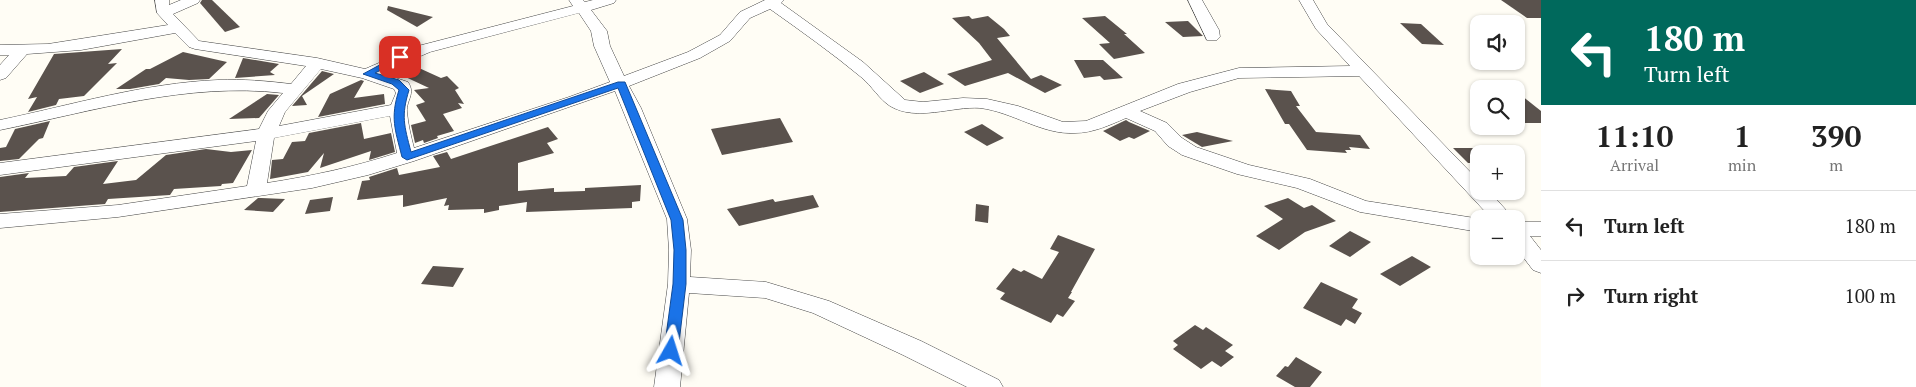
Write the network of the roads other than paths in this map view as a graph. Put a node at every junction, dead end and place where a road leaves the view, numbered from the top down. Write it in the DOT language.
graph roads {
  1 [pos="193,0"];
  2 [pos="609,0"];
  3 [pos="1195,0"];
  4 [pos="1306,0"];
  5 [pos="774,1"];
  6 [pos="579,4"];
  7 [pos="163,6"];
  8 [pos="179,28"];
  9 [pos="1212,37"];
  10 [pos="0,50"];
  11 [pos="22,50"];
  12 [pos="318,62"];
  13 [pos="1363,71"];
  14 [pos="367,74"];
  15 [pos="0,75"];
  16 [pos="621,84"];
  17 [pos="295,89"];
  18 [pos="398,109"];
  19 [pos="1124,111"];
  20 [pos="0,125"];
  21 [pos="266,134"];
  22 [pos="407,157"];
  23 [pos="0,170"];
  24 [pos="256,191"];
  25 [pos="1495,210"];
  26 [pos="0,221"];
  27 [pos="1470,224"];
  28 [pos="1541,229"];
  29 [pos="1525,230"];
  30 [pos="1525,243"];
  31 [pos="1541,264"];
  32 [pos="679,284"];
  33 [pos="667,387"];
  34 [pos="990,387"];
  1 -- 7 [label="street"];
  2 -- 6 [label="street"];
  3 -- 9 [label="street"];
  4 -- 13 [label="street"];
  5 -- 16 [label="street"];
  5 -- 19 [label="street"];
  6 -- 14 [label="street"];
  6 -- 16 [label="street"];
  7 -- 8 [label="street"];
  8 -- 11 [label="street"];
  8 -- 12 [label="street"];
  10 -- 11 [label="street"];
  11 -- 15 [label="street"];
  12 -- 14 [label="street"];
  12 -- 17 [label="street"];
  13 -- 19 [label="street"];
  13 -- 25 [label="street"];
  14 -- 18 [label="street"];
  16 -- 22 [label="street"];
  16 -- 32 [label="street"];
  17 -- 20 [label="street"];
  17 -- 21 [label="street"];
  18 -- 21 [label="street"];
  18 -- 22 [label="street"];
  19 -- 27 [label="street"];
  21 -- 23 [label="street"];
  21 -- 24 [label="street"];
  22 -- 24 [label="street"];
  24 -- 26 [label="street"];
  28 -- 29 [label="street"];
  30 -- 31 [label="street"];
  32 -- 33 [label="street"];
  32 -- 34 [label="street"];
}
